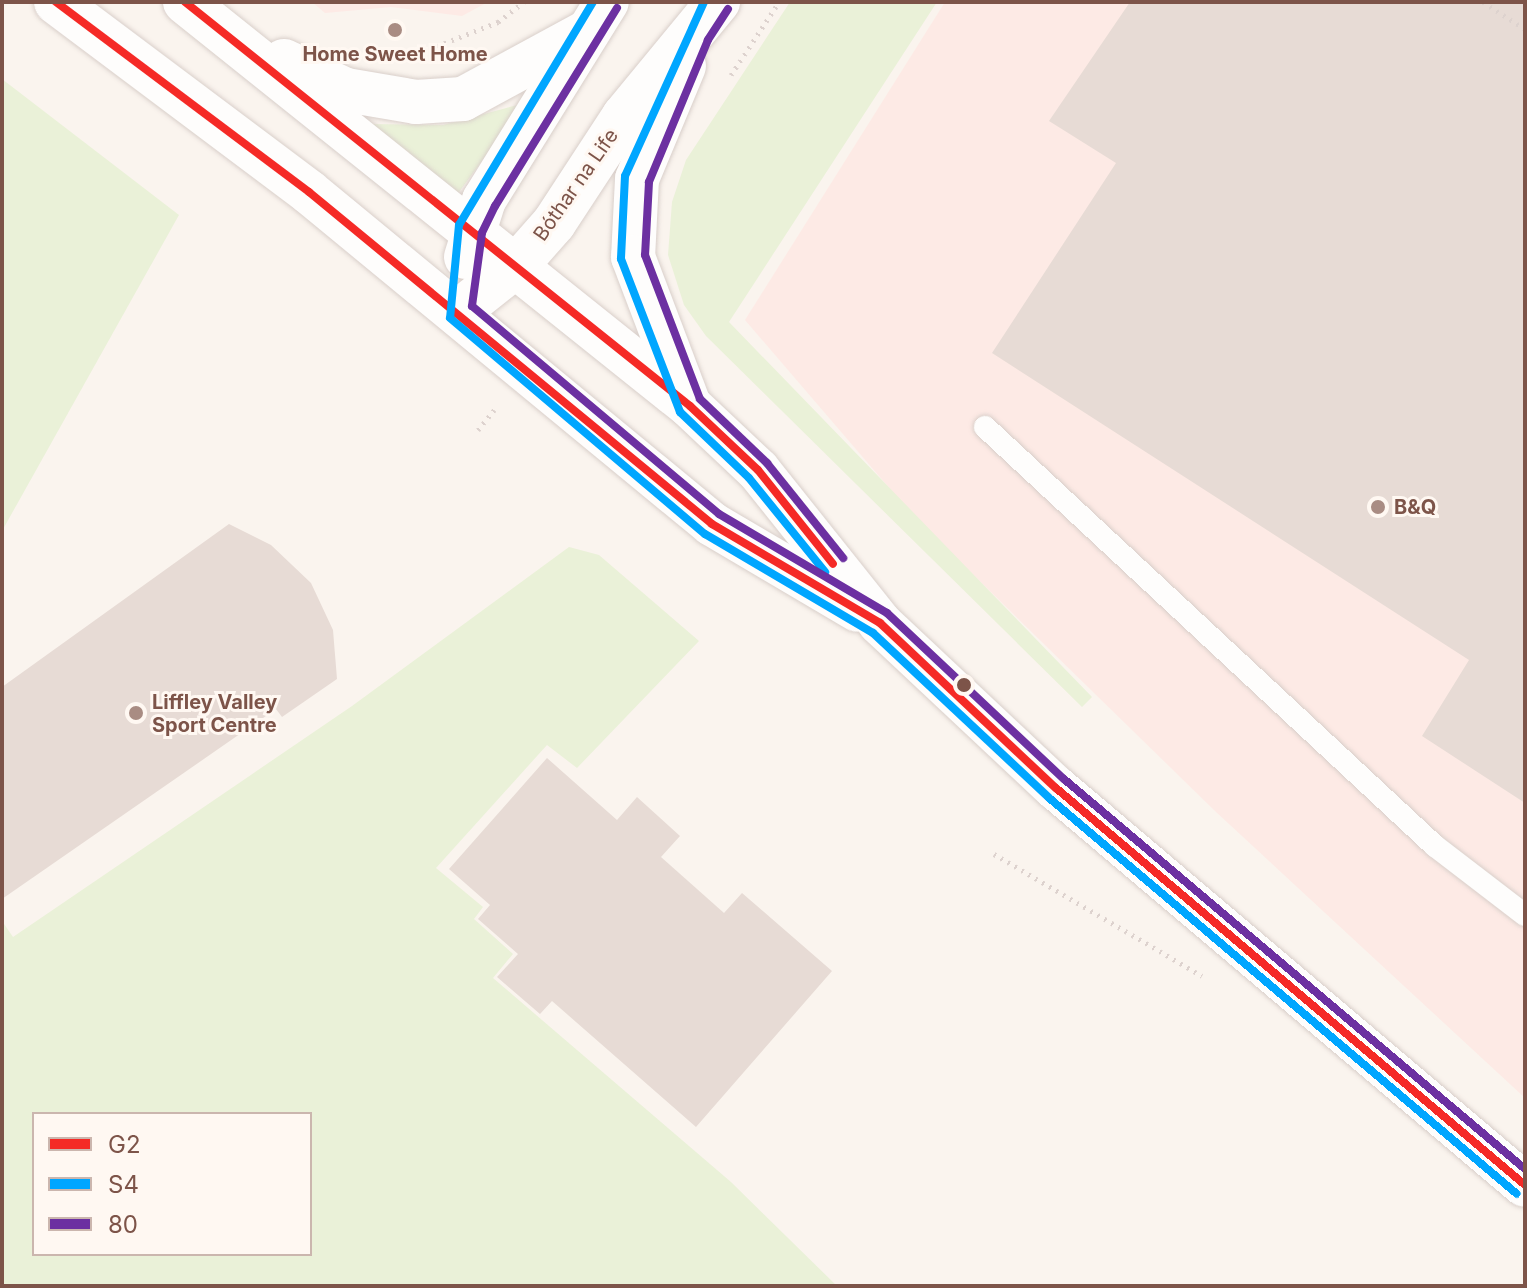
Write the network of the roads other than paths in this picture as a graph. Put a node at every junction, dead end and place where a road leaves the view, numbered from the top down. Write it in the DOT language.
graph roads {
  1 [pos="56,2"];
  2 [pos="185,2"];
  3 [pos="598,16"];
  4 [pos="708,18"];
  5 [pos="229,34"];
  6 [pos="470,230"];
  7 [pos="517,265"];
  8 [pos="459,311"];
  9 [pos="690,406"];
  10 [pos="985,427"];
  11 [pos="880,623"];
  12 [pos="1525,915"];
  13 [pos="1525,1185"];
  1 -- 8 [label="main road"];
  2 -- 5 [label="main road"];
  3 -- 5 [label="main road"];
  3 -- 6 [label="main road"];
  4 -- 7 [label="main road, Bóthar na Life"];
  4 -- 9 [label="main road"];
  5 -- 6 [label="main road"];
  6 -- 7 [label="main road"];
  6 -- 8 [label="main road"];
  7 -- 8 [label="main road, Bóthar na Life"];
  7 -- 9 [label="main road"];
  8 -- 11 [label="main road"];
  9 -- 11 [label="main road"];
  10 -- 12 [label="lane"];
  11 -- 13 [label="main road"];
}
